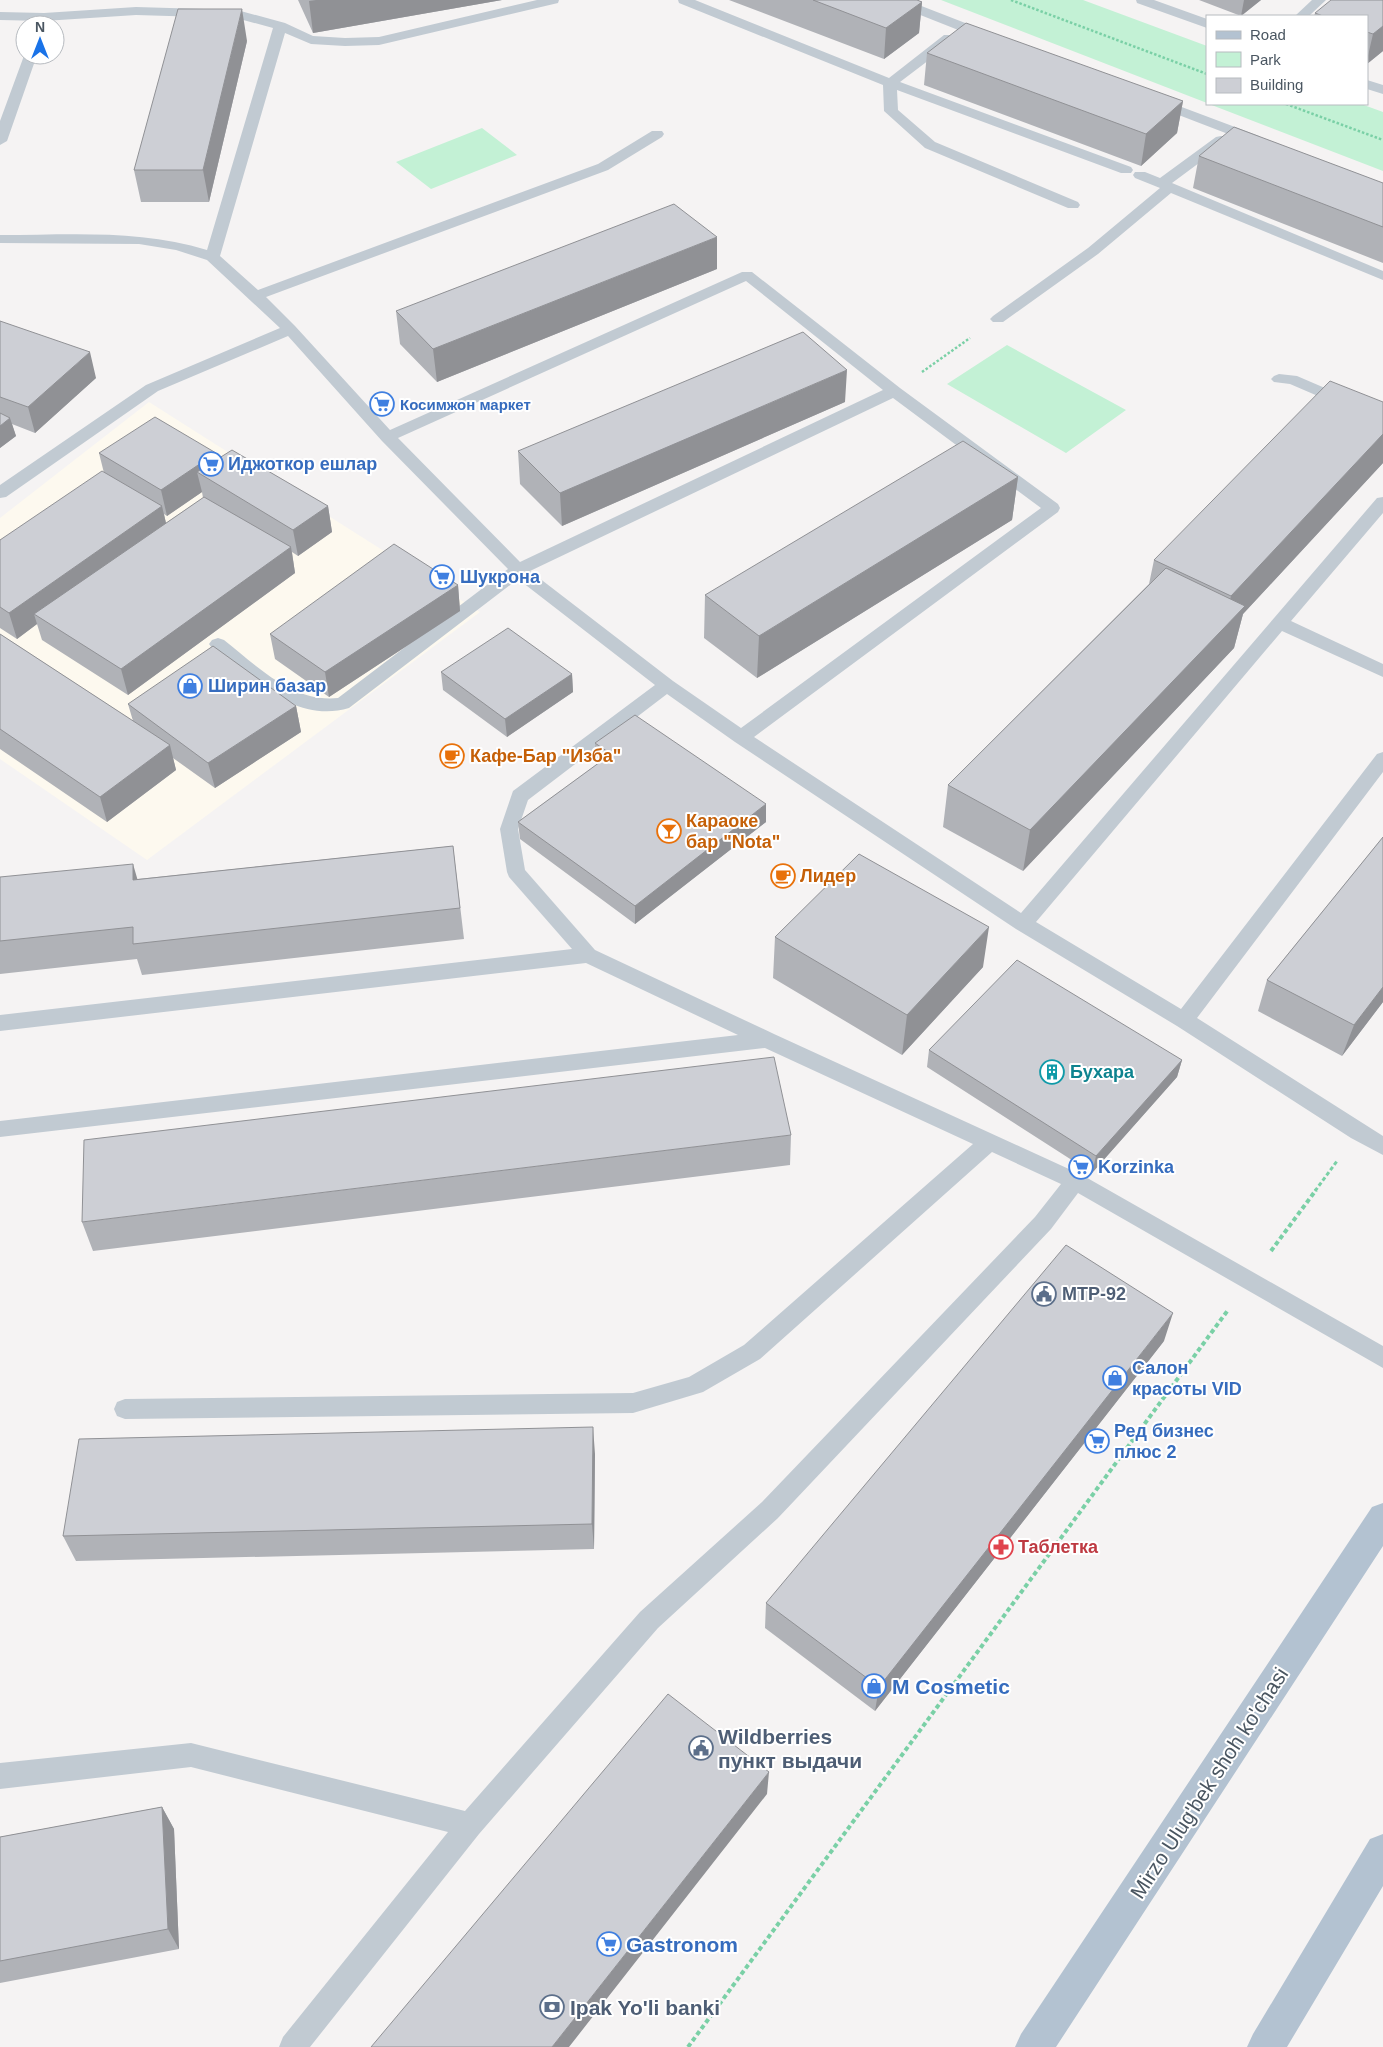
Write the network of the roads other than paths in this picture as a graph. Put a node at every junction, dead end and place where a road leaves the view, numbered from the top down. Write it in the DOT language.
graph roads {
  1 [pos="9,0"];
  2 [pos="553,0"];
  3 [pos="684,0"];
  4 [pos="895,0"];
  5 [pos="1142,0"];
  6 [pos="1320,0"];
  7 [pos="1301,15"];
  8 [pos="1,18"];
  9 [pos="15,19"];
  10 [pos="65,19"];
  11 [pos="1206,24"];
  12 [pos="280,26"];
  13 [pos="964,27"];
  14 [pos="1001,41"];
  15 [pos="27,65"];
  16 [pos="890,82"];
  17 [pos="1368,84"];
  18 [pos="1383,90"];
  19 [pos="1140,95"];
  20 [pos="1233,130"];
  21 [pos="656,134"];
  22 [pos="0,141"];
  23 [pos="1266,143"];
  24 [pos="1126,170"];
  25 [pos="1140,175"];
  26 [pos="1166,185"];
  27 [pos="1073,205"];
  28 [pos="0,239"];
  29 [pos="212,256"];
  30 [pos="1383,276"];
  31 [pos="256,296"];
  32 [pos="998,319"];
  33 [pos="290,329"];
  34 [pos="1279,379"];
  35 [pos="894,391"];
  36 [pos="1383,419"];
  37 [pos="388,437"];
  38 [pos="0,493"];
  39 [pos="1383,502"];
  40 [pos="518,570"];
  41 [pos="1280,623"];
  42 [pos="218,644"];
  43 [pos="1383,671"];
  44 [pos="667,686"];
  45 [pos="741,737"];
  46 [pos="1383,759"];
  47 [pos="1023,924"];
  48 [pos="588,955"];
  49 [pos="1184,1020"];
  50 [pos="0,1023"];
  51 [pos="767,1040"];
  52 [pos="0,1129"];
  53 [pos="990,1141"];
  54 [pos="1383,1146"];
  55 [pos="1074,1181"];
  56 [pos="1383,1358"];
  57 [pos="125,1409"];
  58 [pos="1383,1518"];
  59 [pos="0,1776"];
  60 [pos="470,1825"];
  61 [pos="1383,1852"];
  62 [pos="293,2047"];
  63 [pos="1034,2047"];
  64 [pos="1266,2047"];
  1 -- 8 [label="lane"];
  2 -- 12 [label="lane"];
  3 -- 16 [label="lane"];
  4 -- 13 [label="lane"];
  5 -- 11 [label="lane"];
  6 -- 7 [label="lane"];
  8 -- 9 [label="lane"];
  10 -- 12 [label="lane"];
  12 -- 29 [label="lane"];
  13 -- 14 [label="lane"];
  13 -- 16 [label="lane"];
  15 -- 22 [label="lane"];
  16 -- 24 [label="lane"];
  16 -- 27 [label="lane"];
  17 -- 18 [label="lane"];
  19 -- 20 [label="lane"];
  20 -- 23 [label="lane"];
  20 -- 26 [label="lane"];
  21 -- 31 [label="lane"];
  25 -- 26 [label="lane"];
  26 -- 30 [label="lane"];
  26 -- 32 [label="lane"];
  28 -- 29 [label="lane"];
  29 -- 31 [label="lane"];
  31 -- 33 [label="lane"];
  33 -- 37 [label="lane"];
  33 -- 38 [label="lane"];
  34 -- 36 [label="lane"];
  35 -- 37 [label="lane"];
  35 -- 40 [label="lane"];
  35 -- 45 [label="lane"];
  37 -- 40 [label="lane"];
  39 -- 41 [label="lane"];
  40 -- 42 [label="lane"];
  40 -- 44 [label="lane"];
  41 -- 43 [label="lane"];
  41 -- 47 [label="lane"];
  44 -- 45 [label="lane"];
  44 -- 48 [label="lane"];
  45 -- 47 [label="lane"];
  46 -- 49 [label="lane"];
  47 -- 49 [label="lane"];
  48 -- 50 [label="lane"];
  48 -- 51 [label="lane"];
  49 -- 54 [label="lane"];
  51 -- 52 [label="lane"];
  51 -- 53 [label="lane"];
  53 -- 55 [label="lane"];
  53 -- 57 [label="lane"];
  55 -- 56 [label="lane"];
  55 -- 60 [label="lane"];
  58 -- 63 [label="main road, Mirzo Ulug'bek shoh ko'chasi"];
  59 -- 60 [label="lane"];
  60 -- 62 [label="lane"];
  61 -- 64 [label="main road"];
}
